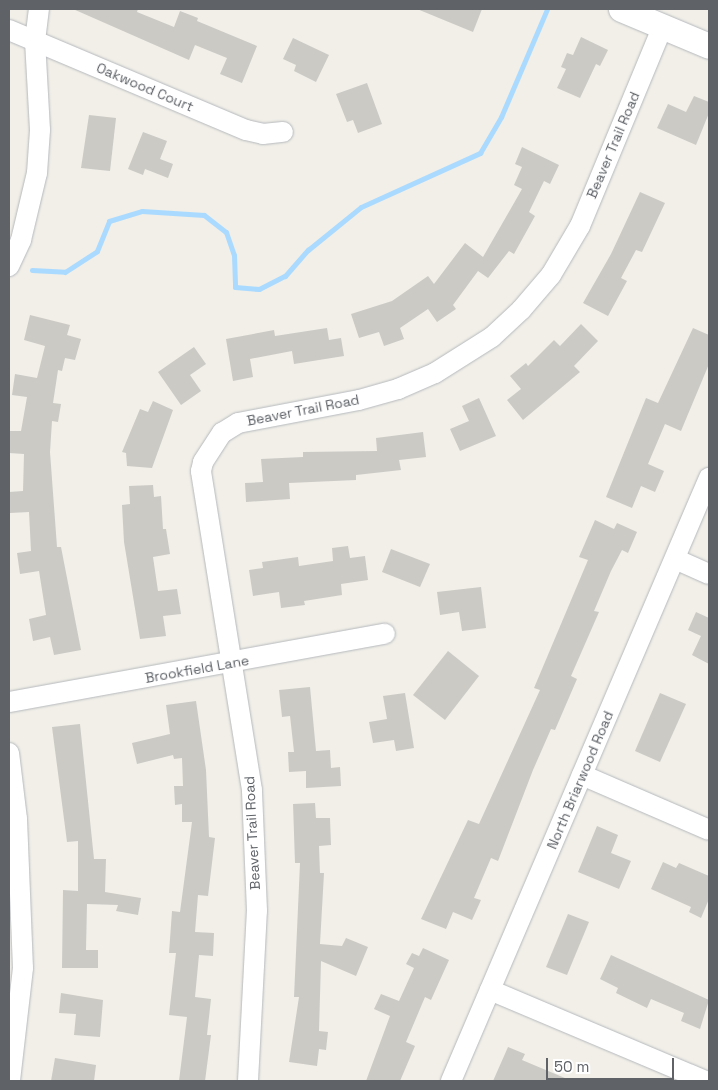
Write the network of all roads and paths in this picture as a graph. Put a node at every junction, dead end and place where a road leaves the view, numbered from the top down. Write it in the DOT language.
graph roads {
  1 [pos="39,9"];
  2 [pos="621,9"];
  3 [pos="663,26"];
  4 [pos="9,30"];
  5 [pos="35,41"];
  6 [pos="709,46"];
  7 [pos="283,132"];
  8 [pos="9,266"];
  9 [pos="709,478"];
  10 [pos="674,559"];
  11 [pos="709,574"];
  12 [pos="385,634"];
  13 [pos="231,663"];
  14 [pos="9,702"];
  15 [pos="9,753"];
  16 [pos="582,775"];
  17 [pos="709,830"];
  18 [pos="490,990"];
  19 [pos="10,1081"];
  20 [pos="248,1081"];
  21 [pos="451,1081"];
  22 [pos="704,1081"];
  1 -- 5 [label="street"];
  2 -- 3 [label="street"];
  3 -- 6 [label="street"];
  3 -- 13 [label="street, Beaver Trail Road"];
  4 -- 5 [label="street, Oakwood Court"];
  5 -- 7 [label="street, Oakwood Court"];
  5 -- 8 [label="street"];
  9 -- 10 [label="street, North Briarwood Road"];
  10 -- 11 [label="street"];
  10 -- 16 [label="street, North Briarwood Road"];
  12 -- 13 [label="street, Brookfield Lane"];
  13 -- 14 [label="street, Brookfield Lane"];
  13 -- 20 [label="street, Beaver Trail Road"];
  15 -- 19 [label="street"];
  16 -- 17 [label="street"];
  16 -- 18 [label="street, North Briarwood Road"];
  18 -- 21 [label="street, North Briarwood Road"];
  18 -- 22 [label="street"];
}
